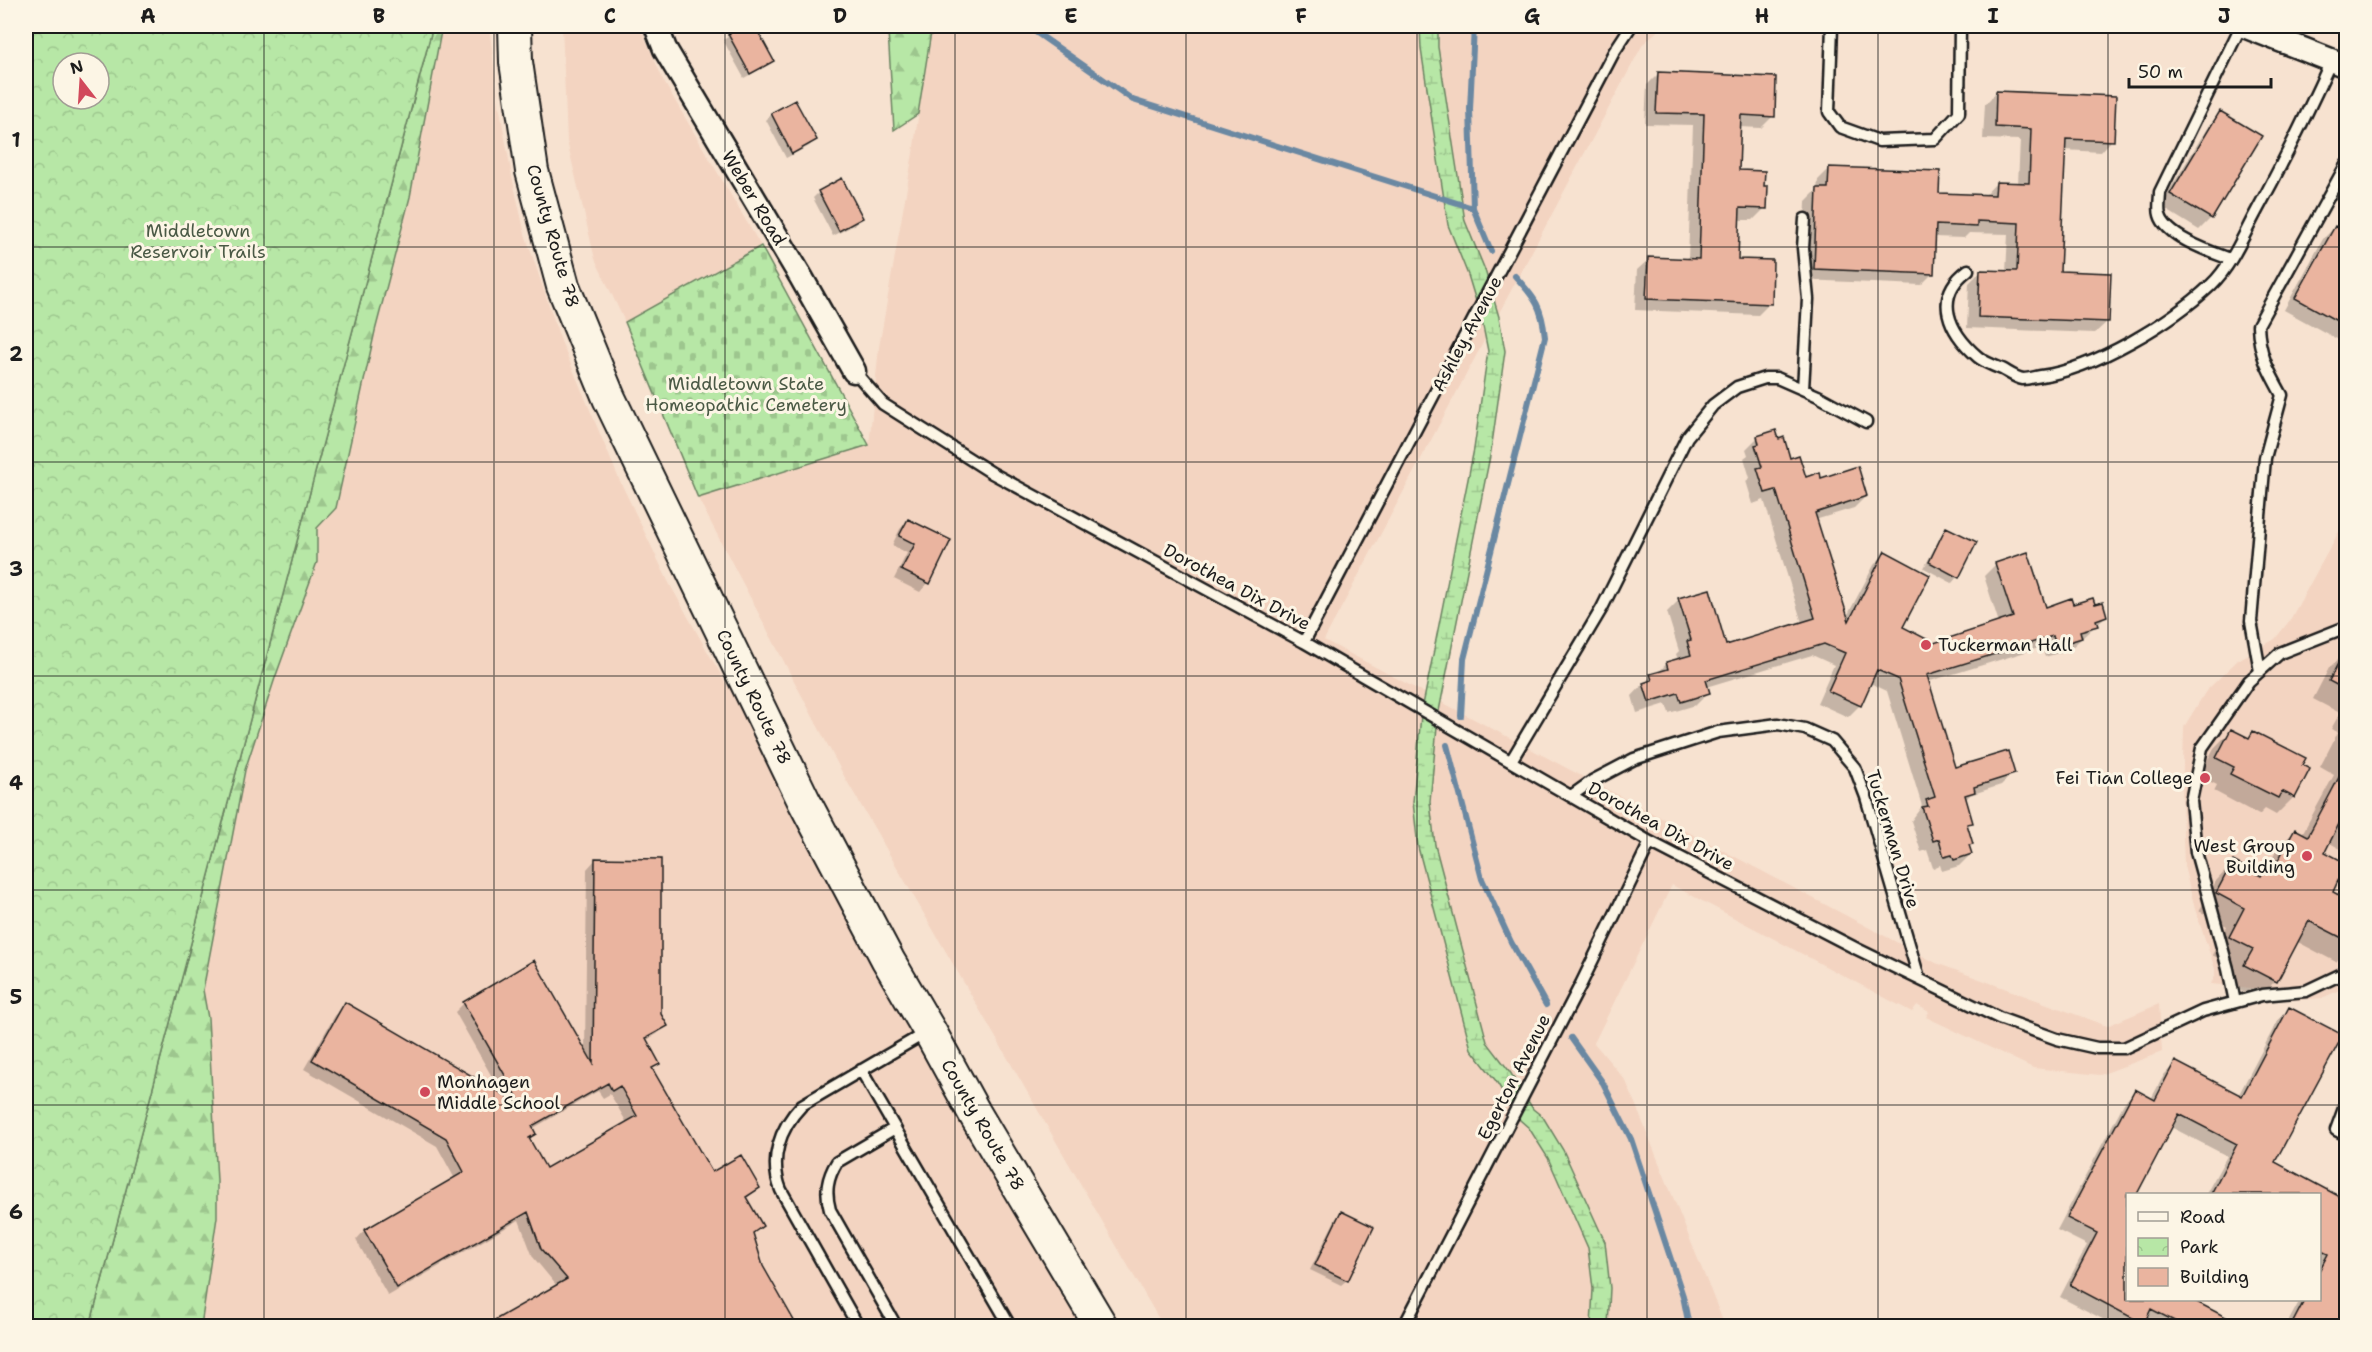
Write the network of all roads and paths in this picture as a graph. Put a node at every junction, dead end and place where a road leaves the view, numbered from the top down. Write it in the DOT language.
graph roads {
  1 [pos="515,26"];
  2 [pos="656,26"];
  3 [pos="1631,26"];
  4 [pos="1832,26"];
  5 [pos="1960,26"];
  6 [pos="2242,26"];
  7 [pos="2339,64"];
  8 [pos="2346,165"];
  9 [pos="1805,219"];
  10 [pos="2230,259"];
  11 [pos="1968,270"];
  12 [pos="854,371"];
  13 [pos="1803,389"];
  14 [pos="1866,422"];
  15 [pos="2346,627"];
  16 [pos="1304,642"];
  17 [pos="2260,671"];
  18 [pos="1511,760"];
  19 [pos="1571,796"];
  20 [pos="1650,842"];
  21 [pos="2346,972"];
  22 [pos="1919,978"];
  23 [pos="2235,1002"];
  24 [pos="930,1030"];
  25 [pos="861,1070"];
  26 [pos="2346,1102"];
  27 [pos="895,1128"];
  28 [pos="2346,1135"];
  29 [pos="858,1326"];
  30 [pos="896,1326"];
  31 [pos="1010,1326"];
  32 [pos="1101,1326"];
  33 [pos="1404,1326"];
  1 -- 24 [label="street, County Route 78"];
  2 -- 12 [label="street, Weber Road"];
  3 -- 16 [label="lane, Ashley Avenue"];
  4 -- 5 [label="lane"];
  6 -- 7 [label="street"];
  6 -- 10 [label="lane"];
  7 -- 10 [label="lane"];
  8 -- 17 [label="lane"];
  9 -- 13 [label="lane"];
  10 -- 11 [label="lane"];
  12 -- 16 [label="lane, Dorothea Dix Drive"];
  13 -- 14 [label="lane"];
  13 -- 18 [label="lane"];
  15 -- 17 [label="lane"];
  16 -- 18 [label="lane, Dorothea Dix Drive"];
  17 -- 23 [label="lane"];
  18 -- 19 [label="lane, Dorothea Dix Drive"];
  19 -- 20 [label="lane, Dorothea Dix Drive"];
  19 -- 22 [label="lane, Tuckerman Drive"];
  20 -- 22 [label="lane, Dorothea Dix Drive"];
  20 -- 33 [label="lane, Egerton Avenue"];
  21 -- 23 [label="lane, Dorothea Dix Drive"];
  22 -- 23 [label="lane, Dorothea Dix Drive"];
  24 -- 25 [label="lane"];
  24 -- 32 [label="street, County Route 78"];
  25 -- 27 [label="lane"];
  25 -- 29 [label="lane"];
  26 -- 28 [label="lane"];
  27 -- 30 [label="lane"];
  27 -- 31 [label="lane"];
}
